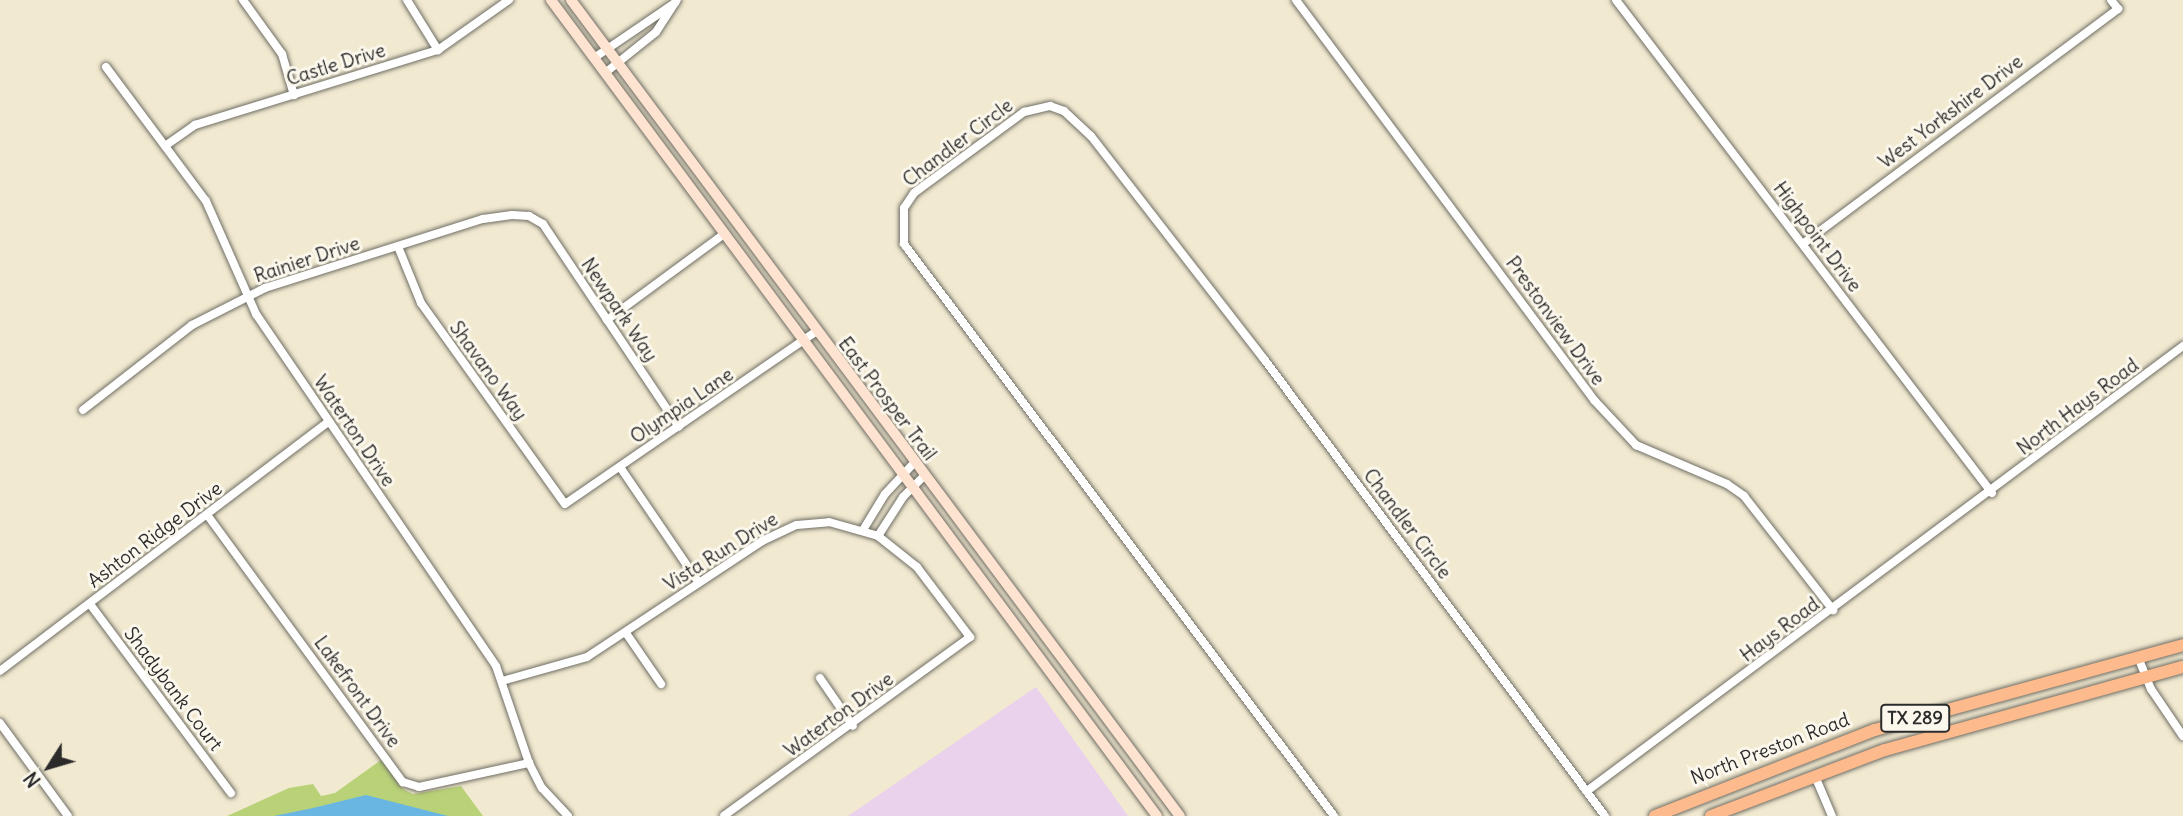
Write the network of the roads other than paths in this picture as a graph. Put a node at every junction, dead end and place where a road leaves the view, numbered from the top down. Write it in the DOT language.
graph roads {
  1 [pos="243,0"];
  2 [pos="407,0"];
  3 [pos="509,0"];
  4 [pos="551,0"];
  5 [pos="571,0"];
  6 [pos="1296,0"];
  7 [pos="1616,0"];
  8 [pos="2111,0"];
  9 [pos="676,1"];
  10 [pos="607,48"];
  11 [pos="438,50"];
  12 [pos="594,58"];
  13 [pos="618,64"];
  14 [pos="106,67"];
  15 [pos="605,73"];
  16 [pos="294,94"];
  17 [pos="165,146"];
  18 [pos="529,216"];
  19 [pos="724,234"];
  20 [pos="1804,243"];
  21 [pos="399,249"];
  22 [pos="246,297"];
  23 [pos="607,320"];
  24 [pos="815,332"];
  25 [pos="803,341"];
  26 [pos="2183,346"];
  27 [pos="83,410"];
  28 [pos="328,422"];
  29 [pos="679,427"];
  30 [pos="914,463"];
  31 [pos="620,467"];
  32 [pos="903,475"];
  33 [pos="924,476"];
  34 [pos="912,487"];
  35 [pos="1992,493"];
  36 [pos="565,504"];
  37 [pos="208,516"];
  38 [pos="863,530"];
  39 [pos="878,536"];
  40 [pos="699,583"];
  41 [pos="90,604"];
  42 [pos="1833,610"];
  43 [pos="626,633"];
  44 [pos="970,637"];
  45 [pos="2183,645"];
  46 [pos="2138,657"];
  47 [pos="2183,667"];
  48 [pos="0,671"];
  49 [pos="2145,677"];
  50 [pos="820,678"];
  51 [pos="502,681"];
  52 [pos="661,684"];
  53 [pos="0,723"];
  54 [pos="853,726"];
  55 [pos="2183,736"];
  56 [pos="530,763"];
  57 [pos="1815,776"];
  58 [pos="1587,791"];
  59 [pos="231,793"];
  60 [pos="1166,798"];
  61 [pos="1154,812"];
  62 [pos="68,816"];
  63 [pos="568,816"];
  64 [pos="724,816"];
  65 [pos="1180,816"];
  66 [pos="1334,816"];
  67 [pos="1605,816"];
  68 [pos="1655,816"];
  69 [pos="1711,816"];
  70 [pos="1832,816"];
  1 -- 16 [label="street"];
  2 -- 11 [label="street"];
  3 -- 11 [label="street, Castle Drive"];
  4 -- 12 [label="main road, East Prosper Trail"];
  5 -- 10 [label="main road, East Prosper Trail"];
  6 -- 42 [label="street, Prestonview Drive"];
  7 -- 20 [label="street, Highpoint Drive"];
  8 -- 20 [label="street, West Yorkshire Drive"];
  9 -- 10 [label="street"];
  9 -- 13 [label="street"];
  10 -- 12 [label="street"];
  10 -- 13 [label="main road, East Prosper Trail"];
  11 -- 16 [label="street, Castle Drive"];
  12 -- 15 [label="main road, East Prosper Trail"];
  13 -- 15 [label="street"];
  13 -- 24 [label="main road, East Prosper Trail"];
  14 -- 17 [label="street, Waterton Drive"];
  15 -- 19 [label="main road, East Prosper Trail"];
  16 -- 17 [label="street, Castle Drive"];
  17 -- 22 [label="street, Waterton Drive"];
  18 -- 21 [label="street, Rainier Drive"];
  18 -- 23 [label="street, Newpark Way"];
  19 -- 23 [label="street"];
  19 -- 25 [label="main road, East Prosper Trail"];
  20 -- 35 [label="street, Highpoint Drive"];
  21 -- 22 [label="street, Rainier Drive"];
  21 -- 36 [label="street, Shavano Way"];
  22 -- 27 [label="street, Rainier Drive"];
  22 -- 28 [label="street, Waterton Drive"];
  23 -- 29 [label="street, Newpark Way"];
  24 -- 25 [label="street, Olympia Lane"];
  24 -- 30 [label="main road, East Prosper Trail"];
  25 -- 29 [label="street, Olympia Lane"];
  25 -- 32 [label="main road, East Prosper Trail"];
  26 -- 35 [label="street, North Hays Road"];
  28 -- 37 [label="street, Ashton Ridge Drive"];
  28 -- 51 [label="street, Waterton Drive"];
  29 -- 31 [label="street, Olympia Lane"];
  30 -- 32 [label="street"];
  30 -- 33 [label="main road, East Prosper Trail"];
  31 -- 36 [label="street, Olympia Lane"];
  31 -- 40 [label="street"];
  32 -- 34 [label="main road, East Prosper Trail"];
  32 -- 38 [label="street"];
  33 -- 34 [label="street"];
  33 -- 60 [label="main road, East Prosper Trail"];
  34 -- 39 [label="street"];
  34 -- 61 [label="main road, East Prosper Trail"];
  35 -- 42 [label="street, Hays Road"];
  37 -- 41 [label="street, Ashton Ridge Drive"];
  37 -- 56 [label="street, Lakefront Drive"];
  38 -- 39 [label="street, Vista Run Drive"];
  38 -- 40 [label="street, Vista Run Drive"];
  39 -- 44 [label="street, Vista Run Drive"];
  40 -- 43 [label="street, Vista Run Drive"];
  41 -- 48 [label="street, Ashton Ridge Drive"];
  41 -- 59 [label="street, Shadybank Court"];
  42 -- 58 [label="street, Hays Road"];
  43 -- 51 [label="street, Vista Run Drive"];
  43 -- 52 [label="street"];
  44 -- 54 [label="street, Waterton Drive"];
  45 -- 46 [label="main road, North Preston Road / TX 289"];
  46 -- 49 [label="street"];
  46 -- 68 [label="main road, North Preston Road / TX 289"];
  47 -- 49 [label="main road, TX 289"];
  49 -- 55 [label="street"];
  49 -- 57 [label="main road, TX 289"];
  50 -- 54 [label="street"];
  51 -- 56 [label="street, Waterton Drive"];
  53 -- 62 [label="street"];
  54 -- 64 [label="street, Waterton Drive"];
  56 -- 63 [label="street, Waterton Drive"];
  57 -- 69 [label="main road, TX 289"];
  57 -- 70 [label="street"];
  58 -- 66 [label="street, Chandler Circle"];
  58 -- 67 [label="street, Chandler Circle"];
  60 -- 61 [label="main road"];
  60 -- 65 [label="main road, East Prosper Trail"];
}
